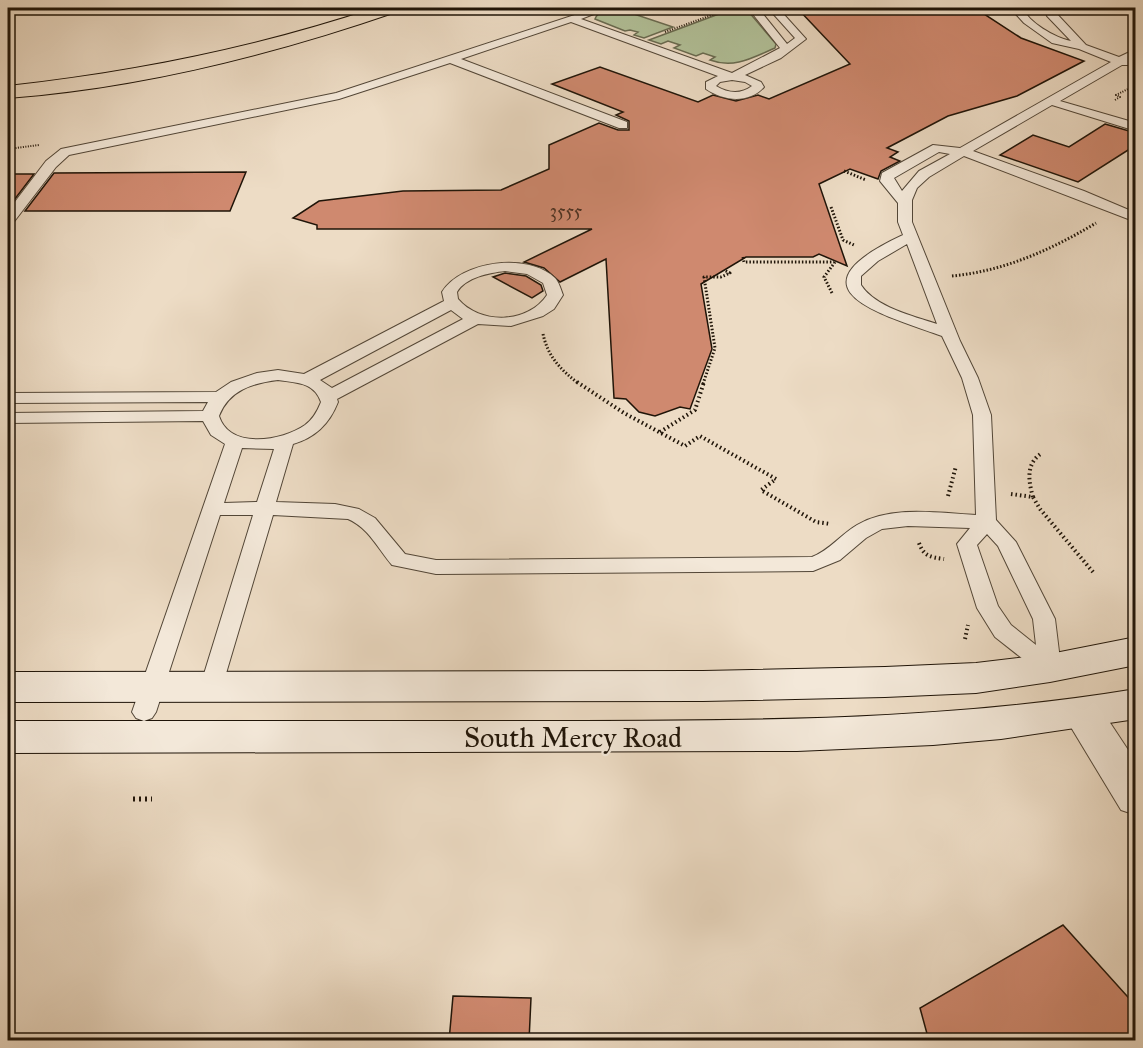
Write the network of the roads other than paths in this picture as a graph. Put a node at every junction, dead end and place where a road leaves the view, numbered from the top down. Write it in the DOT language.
graph roads {
  1 [pos="19,8"];
  2 [pos="390,8"];
  3 [pos="604,8"];
  4 [pos="753,8"];
  5 [pos="773,8"];
  6 [pos="1018,8"];
  7 [pos="1049,8"];
  8 [pos="8,10"];
  9 [pos="572,19"];
  10 [pos="1082,47"];
  11 [pos="786,49"];
  12 [pos="1136,52"];
  13 [pos="451,58"];
  14 [pos="1120,61"];
  15 [pos="1136,66"];
  16 [pos="8,92"];
  17 [pos="1049,101"];
  18 [pos="623,125"];
  19 [pos="1136,127"];
  20 [pos="963,152"];
  21 [pos="903,201"];
  22 [pos="1136,218"];
  23 [pos="8,220"];
  24 [pos="911,237"];
  25 [pos="452,303"];
  26 [pos="477,318"];
  27 [pos="949,333"];
  28 [pos="308,380"];
  29 [pos="329,396"];
  30 [pos="220,397"];
  31 [pos="8,398"];
  32 [pos="210,416"];
  33 [pos="8,418"];
  34 [pos="235,442"];
  35 [pos="285,442"];
  36 [pos="213,509"];
  37 [pos="264,510"];
  38 [pos="986,522"];
  39 [pos="1136,651"];
  40 [pos="1050,669"];
  41 [pos="8,687"];
  42 [pos="211,687"];
  43 [pos="148,700"];
  44 [pos="1136,704"];
  45 [pos="1083,714"];
  46 [pos="8,737"];
  47 [pos="1136,798"];
  1 -- 8 [label="highway"];
  2 -- 16 [label="highway"];
  3 -- 9 [label="lane"];
  4 -- 11 [label="lane"];
  5 -- 11 [label="lane"];
  6 -- 10 [label="lane"];
  7 -- 10 [label="lane"];
  9 -- 11 [label="lane"];
  9 -- 13 [label="lane"];
  10 -- 14 [label="lane"];
  12 -- 14 [label="lane"];
  13 -- 18 [label="lane"];
  13 -- 23 [label="lane"];
  14 -- 15 [label="lane"];
  14 -- 17 [label="lane"];
  17 -- 19 [label="lane"];
  17 -- 20 [label="lane"];
  20 -- 21 [label="lane"];
  20 -- 21 [label="lane"];
  20 -- 22 [label="lane"];
  21 -- 24 [label="lane"];
  24 -- 27 [label="lane"];
  24 -- 27 [label="lane"];
  25 -- 26 [label="lane"];
  25 -- 26 [label="lane"];
  25 -- 28 [label="lane"];
  26 -- 29 [label="lane"];
  27 -- 38 [label="lane"];
  28 -- 29 [label="lane"];
  28 -- 30 [label="lane"];
  29 -- 35 [label="lane"];
  30 -- 31 [label="lane"];
  30 -- 32 [label="lane"];
  32 -- 33 [label="lane"];
  32 -- 34 [label="lane"];
  34 -- 35 [label="lane"];
  34 -- 36 [label="lane"];
  35 -- 37 [label="lane"];
  36 -- 37 [label="lane"];
  36 -- 43 [label="lane"];
  37 -- 38 [label="lane"];
  37 -- 42 [label="lane"];
  38 -- 40 [label="lane"];
  38 -- 40 [label="lane"];
  39 -- 40 [label="main road, South Mercy Road"];
  40 -- 42 [label="main road, South Mercy Road"];
  40 -- 45 [label="main road"];
  41 -- 43 [label="main road, South Mercy Road"];
  42 -- 43 [label="main road, South Mercy Road"];
  44 -- 45 [label="main road, South Mercy Road"];
  45 -- 46 [label="main road, South Mercy Road"];
  45 -- 47 [label="main road"];
}
